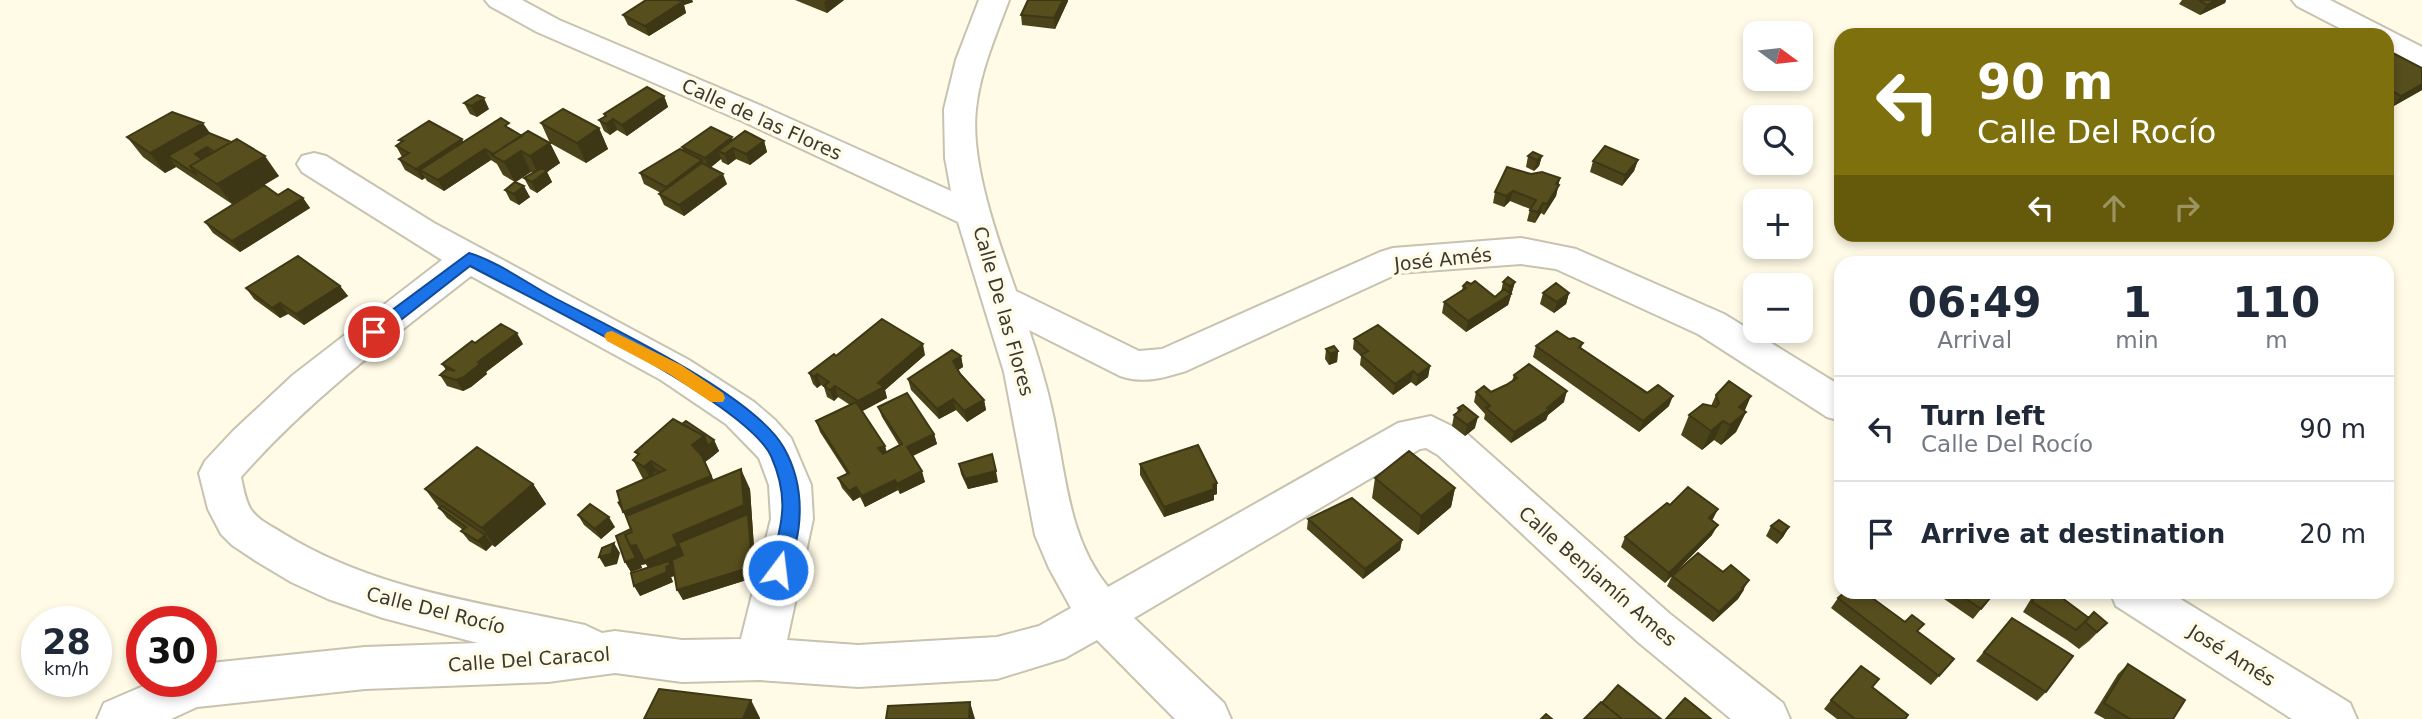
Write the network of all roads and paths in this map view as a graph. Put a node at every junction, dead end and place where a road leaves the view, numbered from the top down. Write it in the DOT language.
graph roads {
  1 [pos="994,0"];
  2 [pos="2307,0"];
  3 [pos="527,9"];
  4 [pos="2362,28"];
  5 [pos="2394,45"];
  6 [pos="2422,59"];
  7 [pos="314,164"];
  8 [pos="976,216"];
  9 [pos="469,258"];
  10 [pos="1001,300"];
  11 [pos="1834,402"];
  12 [pos="1431,432"];
  13 [pos="2143,599"];
  14 [pos="1101,614"];
  15 [pos="615,652"];
  16 [pos="760,659"];
  17 [pos="121,719"];
  18 [pos="1207,719"];
  19 [pos="1766,719"];
  20 [pos="2333,719"];
  1 -- 8 [label="street, Calle De las Flores"];
  2 -- 4 [label="street"];
  3 -- 8 [label="street, Calle de las Flores"];
  5 -- 6 [label="street"];
  7 -- 9 [label="street"];
  8 -- 10 [label="street, Calle De las Flores"];
  9 -- 15 [label="street, Calle Del Rocío"];
  9 -- 16 [label="street"];
  10 -- 11 [label="street, José Amés"];
  10 -- 14 [label="street, Calle De las Flores"];
  12 -- 14 [label="street, Calle Del Caracol"];
  12 -- 19 [label="street, Calle Benjamín Ames"];
  13 -- 20 [label="street, José Amés"];
  14 -- 16 [label="street, Calle Del Caracol"];
  14 -- 18 [label="street, Calle De las Flores"];
  15 -- 16 [label="street, Calle Del Caracol"];
  15 -- 17 [label="street, Calle Del Caracol"];
}
